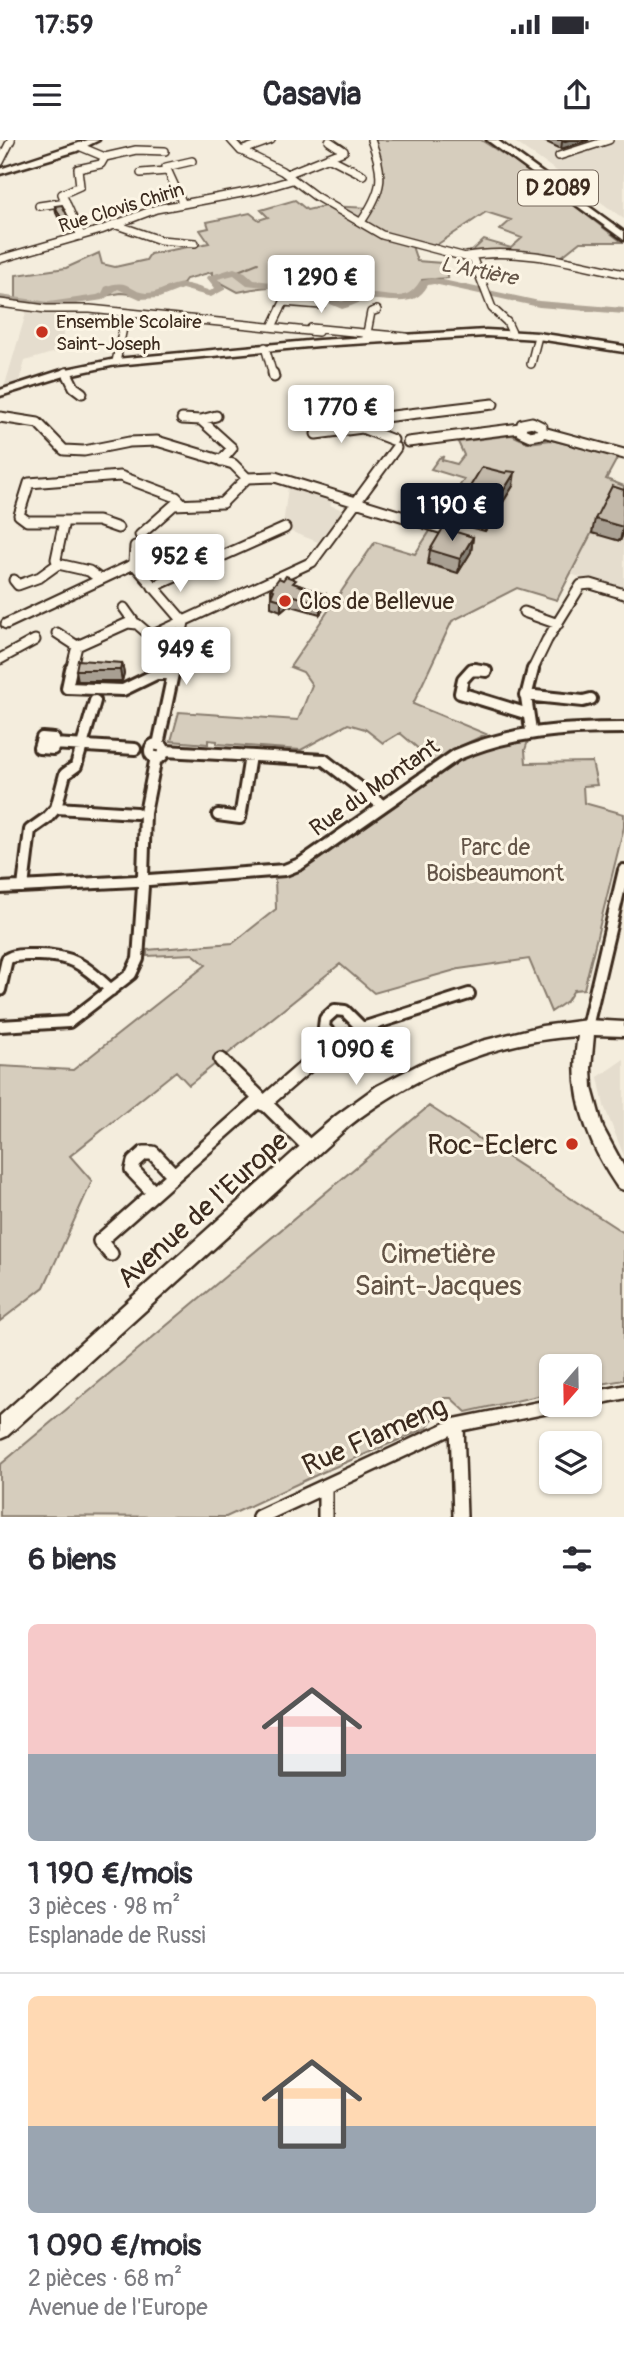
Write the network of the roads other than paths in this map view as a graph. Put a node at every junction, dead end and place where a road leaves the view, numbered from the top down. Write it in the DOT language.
graph roads {
  1 [pos="11,140"];
  2 [pos="95,140"];
  3 [pos="231,140"];
  4 [pos="271,140"];
  5 [pos="371,140"];
  6 [pos="491,140"];
  7 [pos="498,140"];
  8 [pos="609,140"];
  9 [pos="329,141"];
  10 [pos="81,147"];
  11 [pos="353,149"];
  12 [pos="344,150"];
  13 [pos="165,151"];
  14 [pos="241,151"];
  15 [pos="559,156"];
  16 [pos="105,157"];
  17 [pos="328,158"];
  18 [pos="192,161"];
  19 [pos="2,170"];
  20 [pos="167,170"];
  21 [pos="141,173"];
  22 [pos="363,175"];
  23 [pos="290,177"];
  24 [pos="66,202"];
  25 [pos="182,202"];
  26 [pos="39,206"];
  27 [pos="372,208"];
  28 [pos="352,217"];
  29 [pos="361,222"];
  30 [pos="114,224"];
  31 [pos="624,232"];
  32 [pos="81,236"];
  33 [pos="624,237"];
  34 [pos="195,243"];
  35 [pos="467,256"];
  36 [pos="0,259"];
  37 [pos="624,274"];
  38 [pos="0,296"];
  39 [pos="21,298"];
  40 [pos="0,303"];
  41 [pos="321,305"];
  42 [pos="377,310"];
  43 [pos="135,314"];
  44 [pos="273,326"];
  45 [pos="319,334"];
  46 [pos="368,335"];
  47 [pos="513,335"];
  48 [pos="538,336"];
  49 [pos="265,347"];
  50 [pos="624,349"];
  51 [pos="117,362"];
  52 [pos="531,363"];
  53 [pos="66,372"];
  54 [pos="274,377"];
  55 [pos="1,393"];
  56 [pos="82,393"];
  57 [pos="494,404"];
  58 [pos="216,416"];
  59 [pos="0,417"];
  60 [pos="182,419"];
  61 [pos="201,420"];
  62 [pos="362,428"];
  63 [pos="520,428"];
  64 [pos="543,432"];
  65 [pos="316,434"];
  66 [pos="394,444"];
  67 [pos="624,454"];
  68 [pos="221,461"];
  69 [pos="247,478"];
  70 [pos="356,502"];
  71 [pos="182,503"];
  72 [pos="64,521"];
  73 [pos="118,528"];
  74 [pos="285,528"];
  75 [pos="443,529"];
  76 [pos="140,535"];
  77 [pos="135,546"];
  78 [pos="58,564"];
  79 [pos="134,564"];
  80 [pos="100,579"];
  81 [pos="16,583"];
  82 [pos="153,587"];
  83 [pos="624,594"];
  84 [pos="124,608"];
  85 [pos="7,611"];
  86 [pos="524,612"];
  87 [pos="134,622"];
  88 [pos="184,622"];
  89 [pos="558,624"];
  90 [pos="57,633"];
  91 [pos="35,640"];
  92 [pos="77,646"];
  93 [pos="0,659"];
  94 [pos="486,671"];
  95 [pos="173,674"];
  96 [pos="525,695"];
  97 [pos="591,699"];
  98 [pos="95,701"];
  99 [pos="526,713"];
  100 [pos="624,728"];
  101 [pos="531,730"];
  102 [pos="40,743"];
  103 [pos="82,746"];
  104 [pos="135,749"];
  105 [pos="159,751"];
  106 [pos="250,756"];
  107 [pos="382,805"];
  108 [pos="57,808"];
  109 [pos="136,813"];
  110 [pos="218,815"];
  111 [pos="624,870"];
  112 [pos="143,881"];
  113 [pos="23,887"];
  114 [pos="0,888"];
  115 [pos="624,900"];
  116 [pos="612,927"];
  117 [pos="0,990"];
  118 [pos="111,990"];
  119 [pos="469,994"];
  120 [pos="0,1026"];
  121 [pos="587,1027"];
  122 [pos="362,1028"];
  123 [pos="624,1029"];
  124 [pos="337,1040"];
  125 [pos="221,1060"];
  126 [pos="261,1102"];
  127 [pos="311,1149"];
  128 [pos="173,1174"];
  129 [pos="624,1182"];
  130 [pos="153,1192"];
  131 [pos="111,1254"];
  132 [pos="624,1392"];
  133 [pos="602,1397"];
  134 [pos="539,1408"];
  135 [pos="457,1425"];
  136 [pos="0,1429"];
  137 [pos="325,1486"];
  138 [pos="259,1517"];
  139 [pos="325,1517"];
  140 [pos="460,1517"];
  1 -- 19 [label="street"];
  2 -- 10 [label="main road"];
  3 -- 14 [label="street"];
  4 -- 14 [label="street"];
  5 -- 27 [label="street"];
  6 -- 33 [label="highway, D 2089"];
  7 -- 31 [label="highway, D 2089"];
  8 -- 15 [label="street"];
  9 -- 12 [label="street"];
  10 -- 16 [label="street"];
  10 -- 19 [label="main road"];
  11 -- 12 [label="street"];
  12 -- 17 [label="street, Rue Clovis Chirin"];
  13 -- 16 [label="street"];
  14 -- 23 [label="street"];
  16 -- 24 [label="street"];
  17 -- 22 [label="street"];
  17 -- 23 [label="street, Rue Clovis Chirin"];
  18 -- 20 [label="street"];
  20 -- 21 [label="street"];
  20 -- 25 [label="street"];
  23 -- 25 [label="street, Rue Clovis Chirin"];
  23 -- 28 [label="street"];
  24 -- 26 [label="street"];
  24 -- 32 [label="street"];
  25 -- 30 [label="street, Rue Clovis Chirin"];
  27 -- 28 [label="street"];
  27 -- 29 [label="street"];
  28 -- 29 [label="street"];
  29 -- 35 [label="street"];
  30 -- 32 [label="street, Rue Clovis Chirin"];
  30 -- 34 [label="street"];
  32 -- 36 [label="street, Rue Clovis Chirin"];
  35 -- 37 [label="street"];
  35 -- 47 [label="street"];
  38 -- 39 [label="street"];
  40 -- 43 [label="street"];
  41 -- 44 [label="street"];
  42 -- 46 [label="street"];
  43 -- 44 [label="street"];
  43 -- 51 [label="street"];
  44 -- 45 [label="street"];
  45 -- 46 [label="main road"];
  45 -- 49 [label="main road"];
  46 -- 47 [label="main road"];
  47 -- 48 [label="main road"];
  48 -- 50 [label="main road"];
  48 -- 52 [label="street"];
  49 -- 51 [label="main road"];
  49 -- 54 [label="street"];
  51 -- 53 [label="main road"];
  53 -- 55 [label="main road"];
  53 -- 56 [label="street"];
  57 -- 62 [label="street"];
  58 -- 61 [label="street"];
  59 -- 68 [label="street"];
  60 -- 61 [label="street"];
  61 -- 68 [label="street"];
  62 -- 65 [label="street"];
  62 -- 66 [label="street"];
  63 -- 64 [label="street"];
  63 -- 64 [label="street"];
  63 -- 66 [label="street"];
  64 -- 67 [label="street"];
  66 -- 70 [label="street"];
  68 -- 69 [label="street"];
  69 -- 70 [label="street"];
  69 -- 71 [label="street"];
  70 -- 75 [label="street"];
  70 -- 88 [label="street"];
  71 -- 72 [label="street"];
  71 -- 76 [label="street"];
  72 -- 73 [label="street"];
  72 -- 78 [label="street"];
  74 -- 82 [label="street"];
  77 -- 79 [label="street"];
  78 -- 80 [label="street"];
  78 -- 81 [label="street"];
  79 -- 80 [label="street"];
  79 -- 82 [label="street"];
  80 -- 85 [label="street"];
  82 -- 88 [label="street"];
  83 -- 89 [label="street"];
  84 -- 87 [label="street"];
  86 -- 89 [label="street"];
  87 -- 88 [label="street"];
  87 -- 92 [label="street"];
  88 -- 95 [label="street"];
  89 -- 96 [label="street"];
  90 -- 92 [label="street"];
  91 -- 93 [label="street"];
  92 -- 95 [label="street"];
  94 -- 99 [label="street"];
  95 -- 105 [label="street"];
  96 -- 97 [label="street"];
  96 -- 99 [label="street"];
  98 -- 103 [label="street"];
  99 -- 101 [label="street"];
  100 -- 101 [label="street, Rue du Montant"];
  101 -- 107 [label="street, Rue du Montant"];
  102 -- 103 [label="street"];
  103 -- 104 [label="street"];
  103 -- 108 [label="street"];
  105 -- 106 [label="street"];
  105 -- 112 [label="street"];
  106 -- 107 [label="street"];
  106 -- 110 [label="street"];
  107 -- 112 [label="street, Rue du Montant"];
  108 -- 109 [label="street"];
  108 -- 113 [label="street"];
  111 -- 116 [label="street"];
  112 -- 113 [label="street, Rue du Montant"];
  112 -- 118 [label="street"];
  113 -- 114 [label="street, Rue du Montant"];
  115 -- 116 [label="street"];
  116 -- 121 [label="street"];
  117 -- 118 [label="street"];
  118 -- 120 [label="street"];
  119 -- 122 [label="street"];
  121 -- 123 [label="main road, Avenue de l'Europe"];
  121 -- 127 [label="main road, Avenue de l'Europe"];
  121 -- 129 [label="main road"];
  122 -- 124 [label="street"];
  122 -- 124 [label="street"];
  124 -- 126 [label="street"];
  125 -- 126 [label="street"];
  126 -- 127 [label="street"];
  126 -- 128 [label="street"];
  127 -- 136 [label="main road, Avenue de l'Europe"];
  128 -- 130 [label="street"];
  128 -- 130 [label="street"];
  130 -- 131 [label="street"];
  132 -- 133 [label="street"];
  134 -- 135 [label="street, Rue Flameng"];
  135 -- 137 [label="street, Rue Flameng"];
  135 -- 140 [label="street"];
  137 -- 138 [label="street, Rue Flameng"];
  137 -- 139 [label="street"];
}
